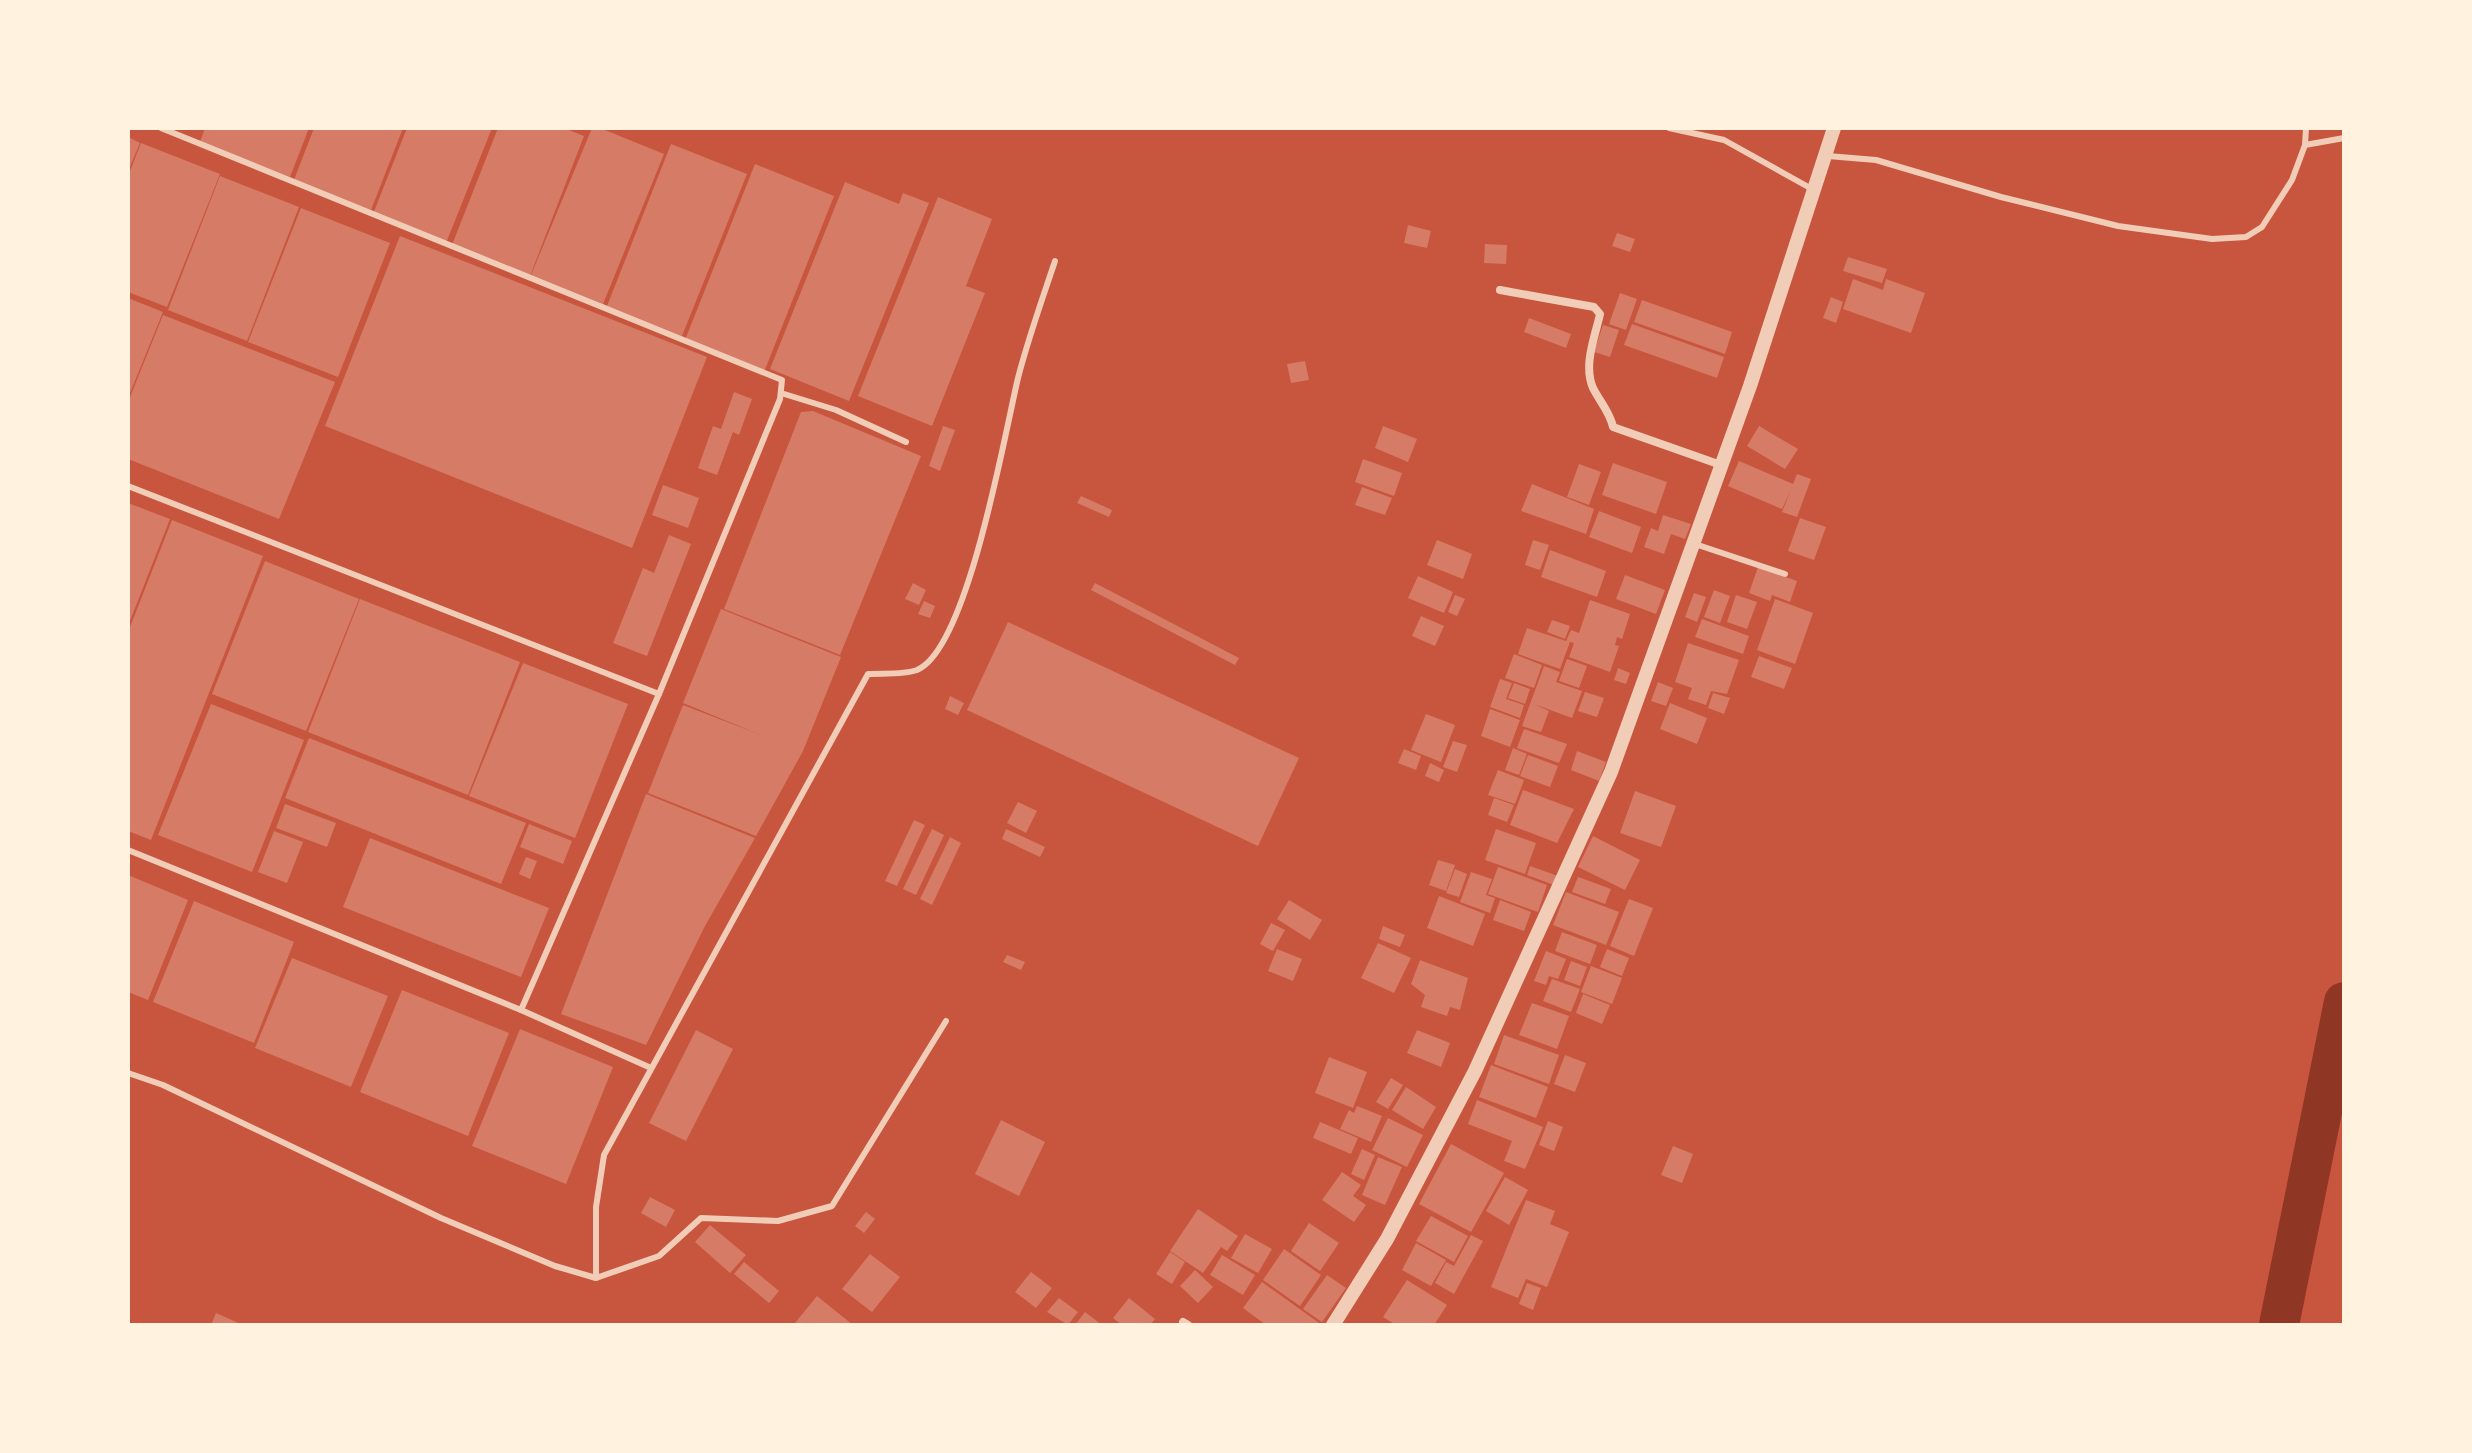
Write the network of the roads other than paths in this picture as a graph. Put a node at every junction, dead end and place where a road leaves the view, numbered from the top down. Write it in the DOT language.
graph roads {
  1 [pos="161,128"];
  2 [pos="1669,128"];
  3 [pos="1834,128"];
  4 [pos="2306,128"];
  5 [pos="2344,138"];
  6 [pos="2305,145"];
  7 [pos="1824,156"];
  8 [pos="1812,189"];
  9 [pos="1055,261"];
  10 [pos="1500,290"];
  11 [pos="781,393"];
  12 [pos="906,442"];
  13 [pos="1721,465"];
  14 [pos="128,486"];
  15 [pos="1695,544"];
  16 [pos="1785,574"];
  17 [pos="659,694"];
  18 [pos="128,850"];
  19 [pos="521,1010"];
  20 [pos="946,1021"];
  21 [pos="651,1068"];
  22 [pos="128,1073"];
  23 [pos="596,1278"];
  24 [pos="1333,1325"];
  1 -- 11 [label="lane"];
  2 -- 8 [label="lane"];
  3 -- 7 [label="street"];
  4 -- 6 [label="lane"];
  5 -- 6 [label="lane"];
  6 -- 7 [label="lane"];
  7 -- 8 [label="street"];
  8 -- 13 [label="street"];
  9 -- 21 [label="lane"];
  10 -- 13 [label="street"];
  11 -- 12 [label="lane"];
  11 -- 17 [label="lane"];
  13 -- 15 [label="street"];
  14 -- 17 [label="lane"];
  15 -- 16 [label="lane"];
  15 -- 24 [label="street"];
  17 -- 19 [label="lane"];
  18 -- 19 [label="lane"];
  19 -- 21 [label="lane"];
  20 -- 23 [label="lane"];
  21 -- 23 [label="lane"];
  22 -- 23 [label="lane"];
}
